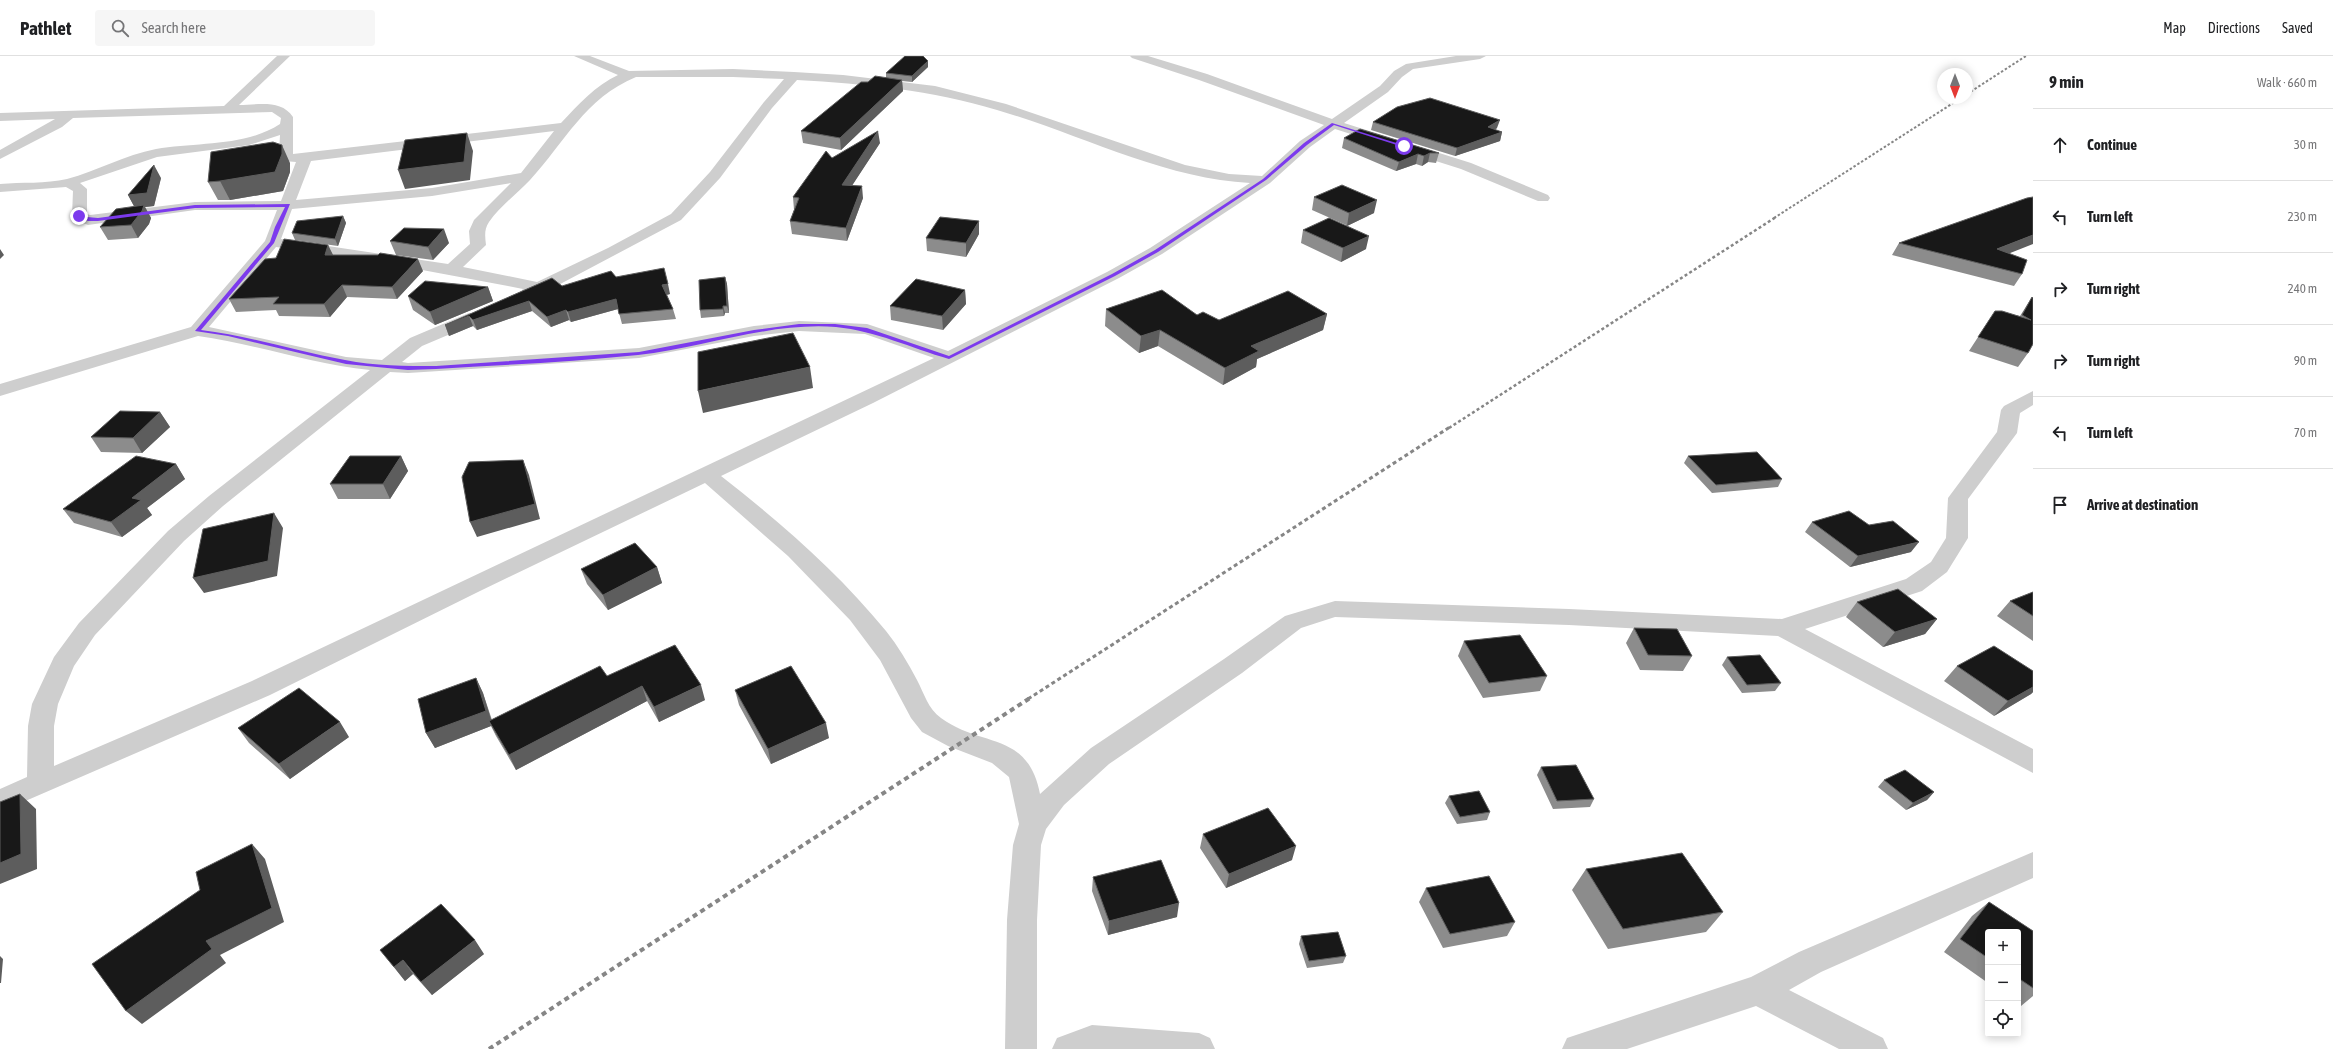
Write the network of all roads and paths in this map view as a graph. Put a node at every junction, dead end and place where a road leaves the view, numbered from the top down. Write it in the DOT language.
graph roads {
  1 [pos="284,56"];
  2 [pos="580,56"];
  3 [pos="1136,56"];
  4 [pos="1480,56"];
  5 [pos="1431,59"];
  6 [pos="626,74"];
  7 [pos="794,76"];
  8 [pos="229,108"];
  9 [pos="69,115"];
  10 [pos="0,117"];
  11 [pos="1334,124"];
  12 [pos="287,125"];
  13 [pos="565,126"];
  14 [pos="0,154"];
  15 [pos="306,158"];
  16 [pos="1198,172"];
  17 [pos="526,176"];
  18 [pos="1265,180"];
  19 [pos="68,183"];
  20 [pos="0,188"];
  21 [pos="1217,197"];
  22 [pos="1543,198"];
  23 [pos="288,205"];
  24 [pos="272,242"];
  25 [pos="452,269"];
  26 [pos="541,288"];
  27 [pos="510,300"];
  28 [pos="489,311"];
  29 [pos="197,331"];
  30 [pos="949,357"];
  31 [pos="386,366"];
  32 [pos="0,390"];
  33 [pos="2033,397"];
  34 [pos="706,474"];
  35 [pos="1782,628"];
  36 [pos="2033,762"];
  37 [pos="40,784"];
  38 [pos="0,801"];
  39 [pos="1033,824"];
  40 [pos="2033,865"];
  41 [pos="1758,990"];
  42 [pos="1021,1049"];
  43 [pos="1068,1049"];
  44 [pos="1199,1049"];
  45 [pos="1578,1049"];
  46 [pos="1872,1049"];
  1 -- 8 [label="street"];
  2 -- 6 [label="street"];
  3 -- 11 [label="street"];
  4 -- 5 [label="street"];
  5 -- 11 [label="street"];
  6 -- 7 [label="street"];
  6 -- 13 [label="street"];
  7 -- 16 [label="street"];
  7 -- 26 [label="street"];
  8 -- 9 [label="street"];
  8 -- 12 [label="street"];
  9 -- 10 [label="street"];
  9 -- 14 [label="street"];
  11 -- 18 [label="street"];
  11 -- 22 [label="street"];
  12 -- 15 [label="street"];
  12 -- 19 [label="street"];
  13 -- 15 [label="street"];
  13 -- 17 [label="street"];
  15 -- 23 [label="street"];
  16 -- 18 [label="street"];
  16 -- 21 [label="street"];
  17 -- 23 [label="street"];
  17 -- 25 [label="street"];
  18 -- 21 [label="street"];
  19 -- 20 [label="street"];
  19 -- 23 [label="street"];
  21 -- 30 [label="street"];
  23 -- 24 [label="street"];
  24 -- 25 [label="street"];
  24 -- 29 [label="street"];
  25 -- 26 [label="street"];
  26 -- 27 [label="street"];
  28 -- 31 [label="street"];
  29 -- 31 [label="street"];
  29 -- 32 [label="street"];
  30 -- 31 [label="street"];
  30 -- 34 [label="street"];
  31 -- 37 [label="street"];
  33 -- 35 [label="street"];
  34 -- 37 [label="street"];
  34 -- 39 [label="street"];
  35 -- 36 [label="street"];
  35 -- 39 [label="street"];
  37 -- 38 [label="street"];
  39 -- 42 [label="street"];
  40 -- 41 [label="street"];
  41 -- 45 [label="street"];
  41 -- 46 [label="street"];
  43 -- 44 [label="street"];
}
